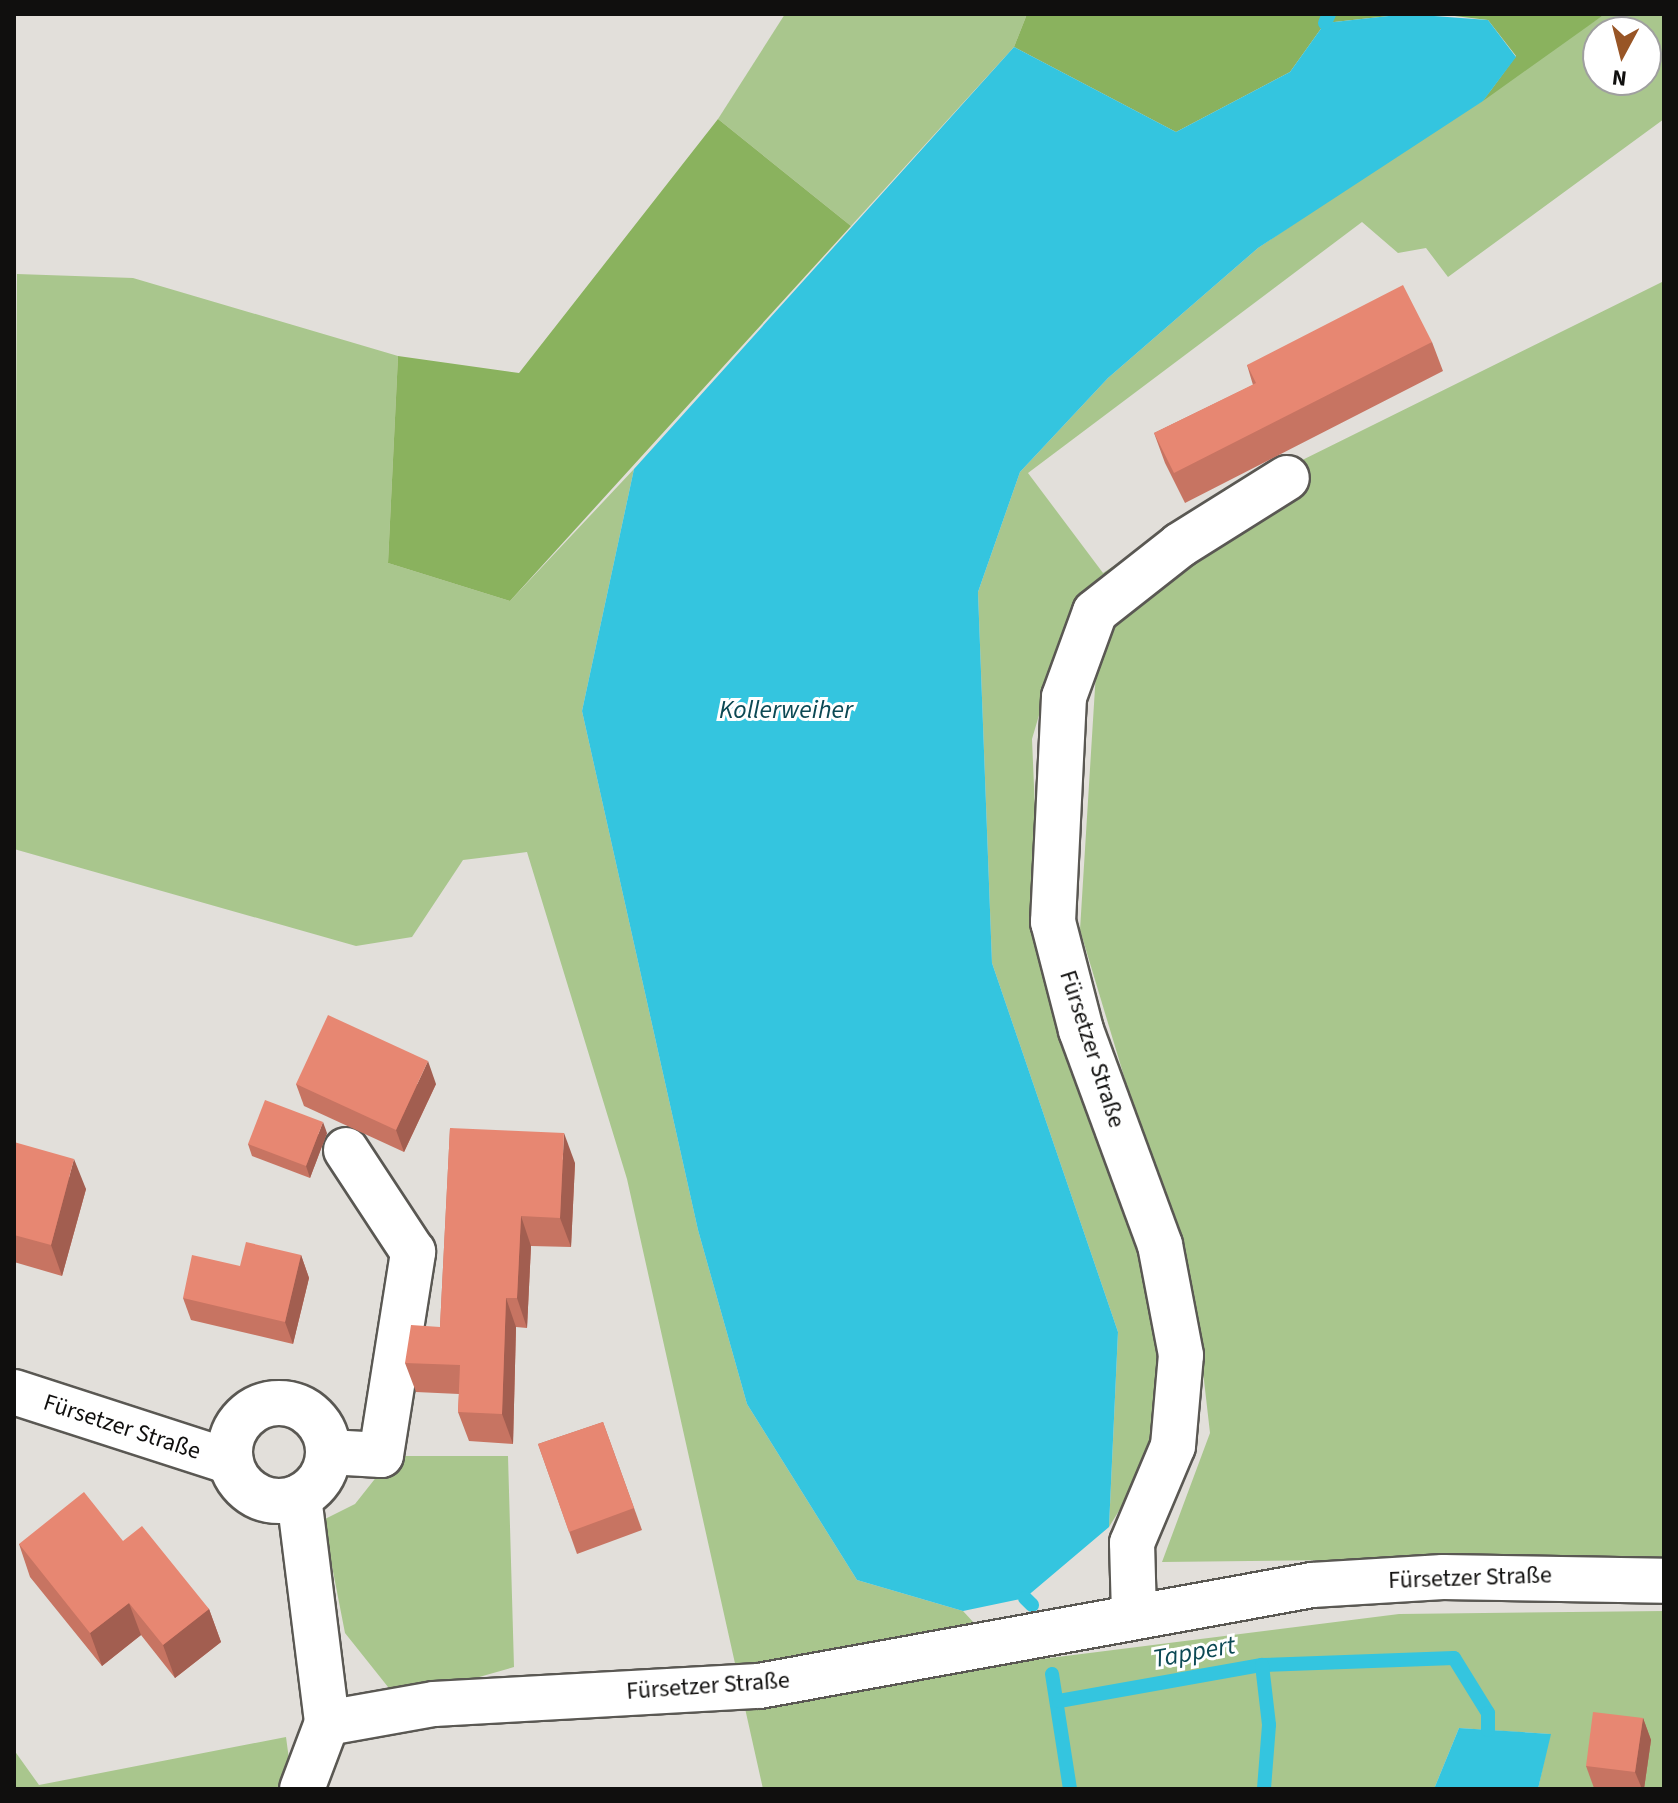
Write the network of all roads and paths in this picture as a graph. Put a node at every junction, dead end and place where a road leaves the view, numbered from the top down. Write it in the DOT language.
graph roads {
  1 [pos="1287,478"];
  2 [pos="346,1150"];
  3 [pos="14,1392"];
  4 [pos="329,1452"];
  5 [pos="231,1462"];
  6 [pos="299,1497"];
  7 [pos="1664,1581"];
  8 [pos="1134,1614"];
  9 [pos="327,1723"];
  10 [pos="302,1789"];
  1 -- 8 [label="street, Fürsetzer Straße"];
  2 -- 4 [label="street"];
  3 -- 5 [label="street, Fürsetzer Straße"];
  4 -- 5 [label="street, Fürsetzer Straße"];
  4 -- 6 [label="street"];
  5 -- 6 [label="street, Fürsetzer Straße"];
  6 -- 9 [label="street"];
  7 -- 8 [label="street, Fürsetzer Straße"];
  8 -- 9 [label="street, Fürsetzer Straße"];
  9 -- 10 [label="street"];
}
